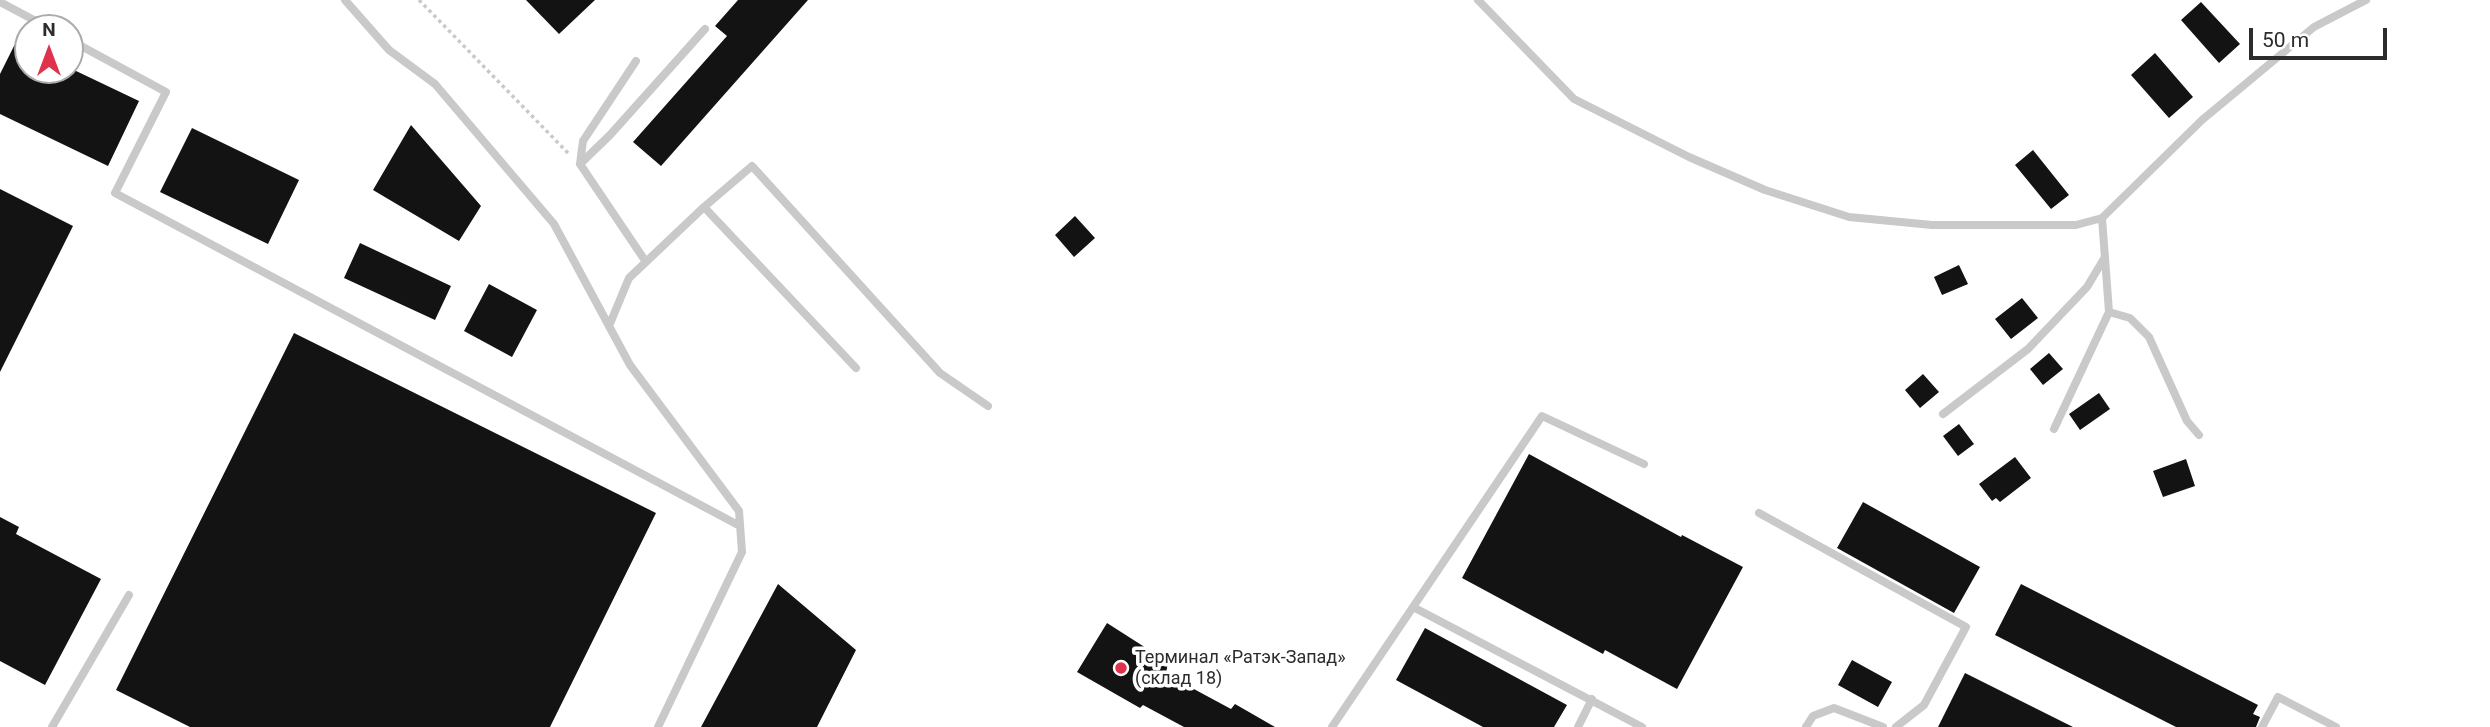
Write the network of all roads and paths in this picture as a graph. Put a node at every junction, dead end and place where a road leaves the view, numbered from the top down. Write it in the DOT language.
graph roads {
  1 [pos="345,0"];
  2 [pos="419,0"];
  3 [pos="1478,0"];
  4 [pos="2367,0"];
  5 [pos="0,2"];
  6 [pos="22,14"];
  7 [pos="705,29"];
  8 [pos="84,48"];
  9 [pos="636,61"];
  10 [pos="580,164"];
  11 [pos="704,207"];
  12 [pos="2102,218"];
  13 [pos="2105,257"];
  14 [pos="646,262"];
  15 [pos="2109,312"];
  16 [pos="609,326"];
  17 [pos="856,368"];
  18 [pos="988,406"];
  19 [pos="1943,414"];
  20 [pos="2053,429"];
  21 [pos="2199,435"];
  22 [pos="1644,464"];
  23 [pos="1759,513"];
  24 [pos="740,526"];
  25 [pos="129,596"];
  26 [pos="1413,607"];
  27 [pos="1592,699"];
  28 [pos="52,727"];
  29 [pos="658,727"];
  30 [pos="1332,727"];
  31 [pos="1578,727"];
  32 [pos="1642,727"];
  33 [pos="1806,727"];
  34 [pos="1882,727"];
  35 [pos="1896,727"];
  36 [pos="2262,727"];
  37 [pos="2336,727"];
  1 -- 16 [label="lane"];
  2 -- 10 [label="path"];
  3 -- 12 [label="lane"];
  4 -- 12 [label="lane"];
  5 -- 6 [label="lane"];
  7 -- 10 [label="lane"];
  8 -- 24 [label="lane"];
  9 -- 10 [label="lane"];
  10 -- 14 [label="lane"];
  11 -- 14 [label="lane"];
  11 -- 17 [label="lane"];
  11 -- 18 [label="lane"];
  12 -- 13 [label="lane"];
  13 -- 15 [label="lane"];
  13 -- 19 [label="lane"];
  14 -- 16 [label="lane"];
  15 -- 20 [label="lane"];
  15 -- 21 [label="lane"];
  16 -- 24 [label="lane"];
  22 -- 26 [label="lane"];
  23 -- 35 [label="lane"];
  24 -- 29 [label="lane"];
  25 -- 28 [label="lane"];
  26 -- 27 [label="lane"];
  26 -- 30 [label="lane"];
  27 -- 31 [label="lane"];
  27 -- 32 [label="lane"];
  33 -- 34 [label="lane"];
  36 -- 37 [label="lane"];
}
